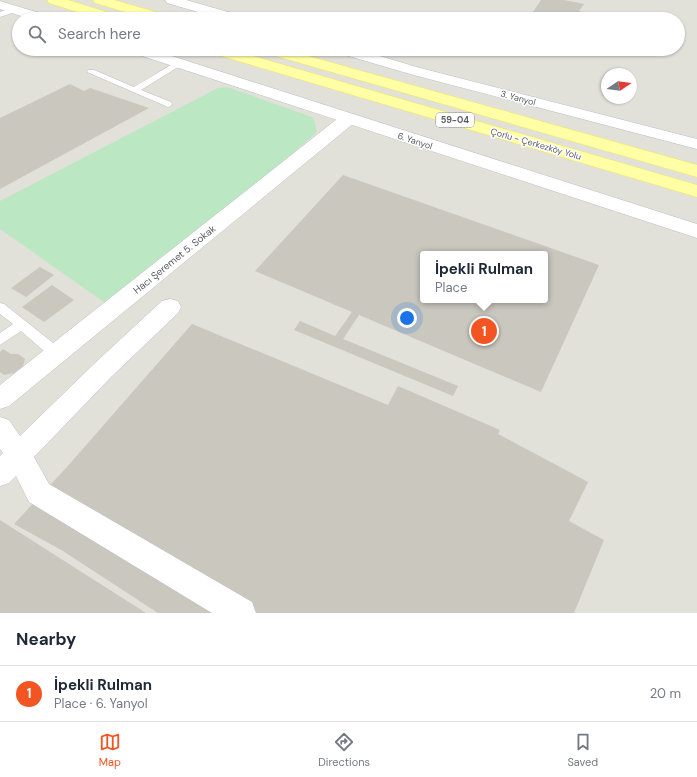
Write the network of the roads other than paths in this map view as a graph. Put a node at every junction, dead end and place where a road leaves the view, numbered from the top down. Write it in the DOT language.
graph roads {
  1 [pos="54,0"];
  2 [pos="100,0"];
  3 [pos="172,0"];
  4 [pos="0,5"];
  5 [pos="16,9"];
  6 [pos="24,12"];
  7 [pos="92,12"];
  8 [pos="140,12"];
  9 [pos="212,12"];
  10 [pos="0,15"];
  11 [pos="156,56"];
  12 [pos="237,56"];
  13 [pos="292,56"];
  14 [pos="364,56"];
  15 [pos="179,64"];
  16 [pos="91,72"];
  17 [pos="134,90"];
  18 [pos="168,104"];
  19 [pos="348,120"];
  20 [pos="697,144"];
  21 [pos="697,171"];
  22 [pos="697,191"];
  23 [pos="697,231"];
  24 [pos="0,307"];
  25 [pos="170,307"];
  26 [pos="21,325"];
  27 [pos="0,340"];
  28 [pos="56,354"];
  29 [pos="0,399"];
  30 [pos="0,428"];
  31 [pos="19,455"];
  32 [pos="0,474"];
  33 [pos="241,613"];
  1 -- 7 [label="main road"];
  2 -- 8 [label="main road"];
  3 -- 9 [label="main road"];
  4 -- 5 [label="main road"];
  5 -- 6 [label="main road"];
  5 -- 10 [label="lane"];
  11 -- 15 [label="main road, 6. Yanyol"];
  12 -- 22 [label="main road, Çorlu - Çerkezköy Yolu / 59-04"];
  13 -- 21 [label="main road, Çorlu - Çerkezköy Yolu / 59-04"];
  14 -- 20 [label="main road, 3. Yanyol"];
  15 -- 17 [label="lane"];
  15 -- 19 [label="main road, 6. Yanyol"];
  16 -- 17 [label="lane"];
  17 -- 18 [label="lane"];
  19 -- 23 [label="main road, 6. Yanyol"];
  19 -- 28 [label="main road, Hacı Şeremet 5. Sokak"];
  24 -- 26 [label="lane"];
  25 -- 31 [label="main road"];
  26 -- 27 [label="lane"];
  26 -- 28 [label="lane"];
  28 -- 29 [label="main road, Hacı Şeremet 5. Sokak"];
  30 -- 31 [label="main road"];
  31 -- 32 [label="main road"];
  31 -- 33 [label="main road"];
}
